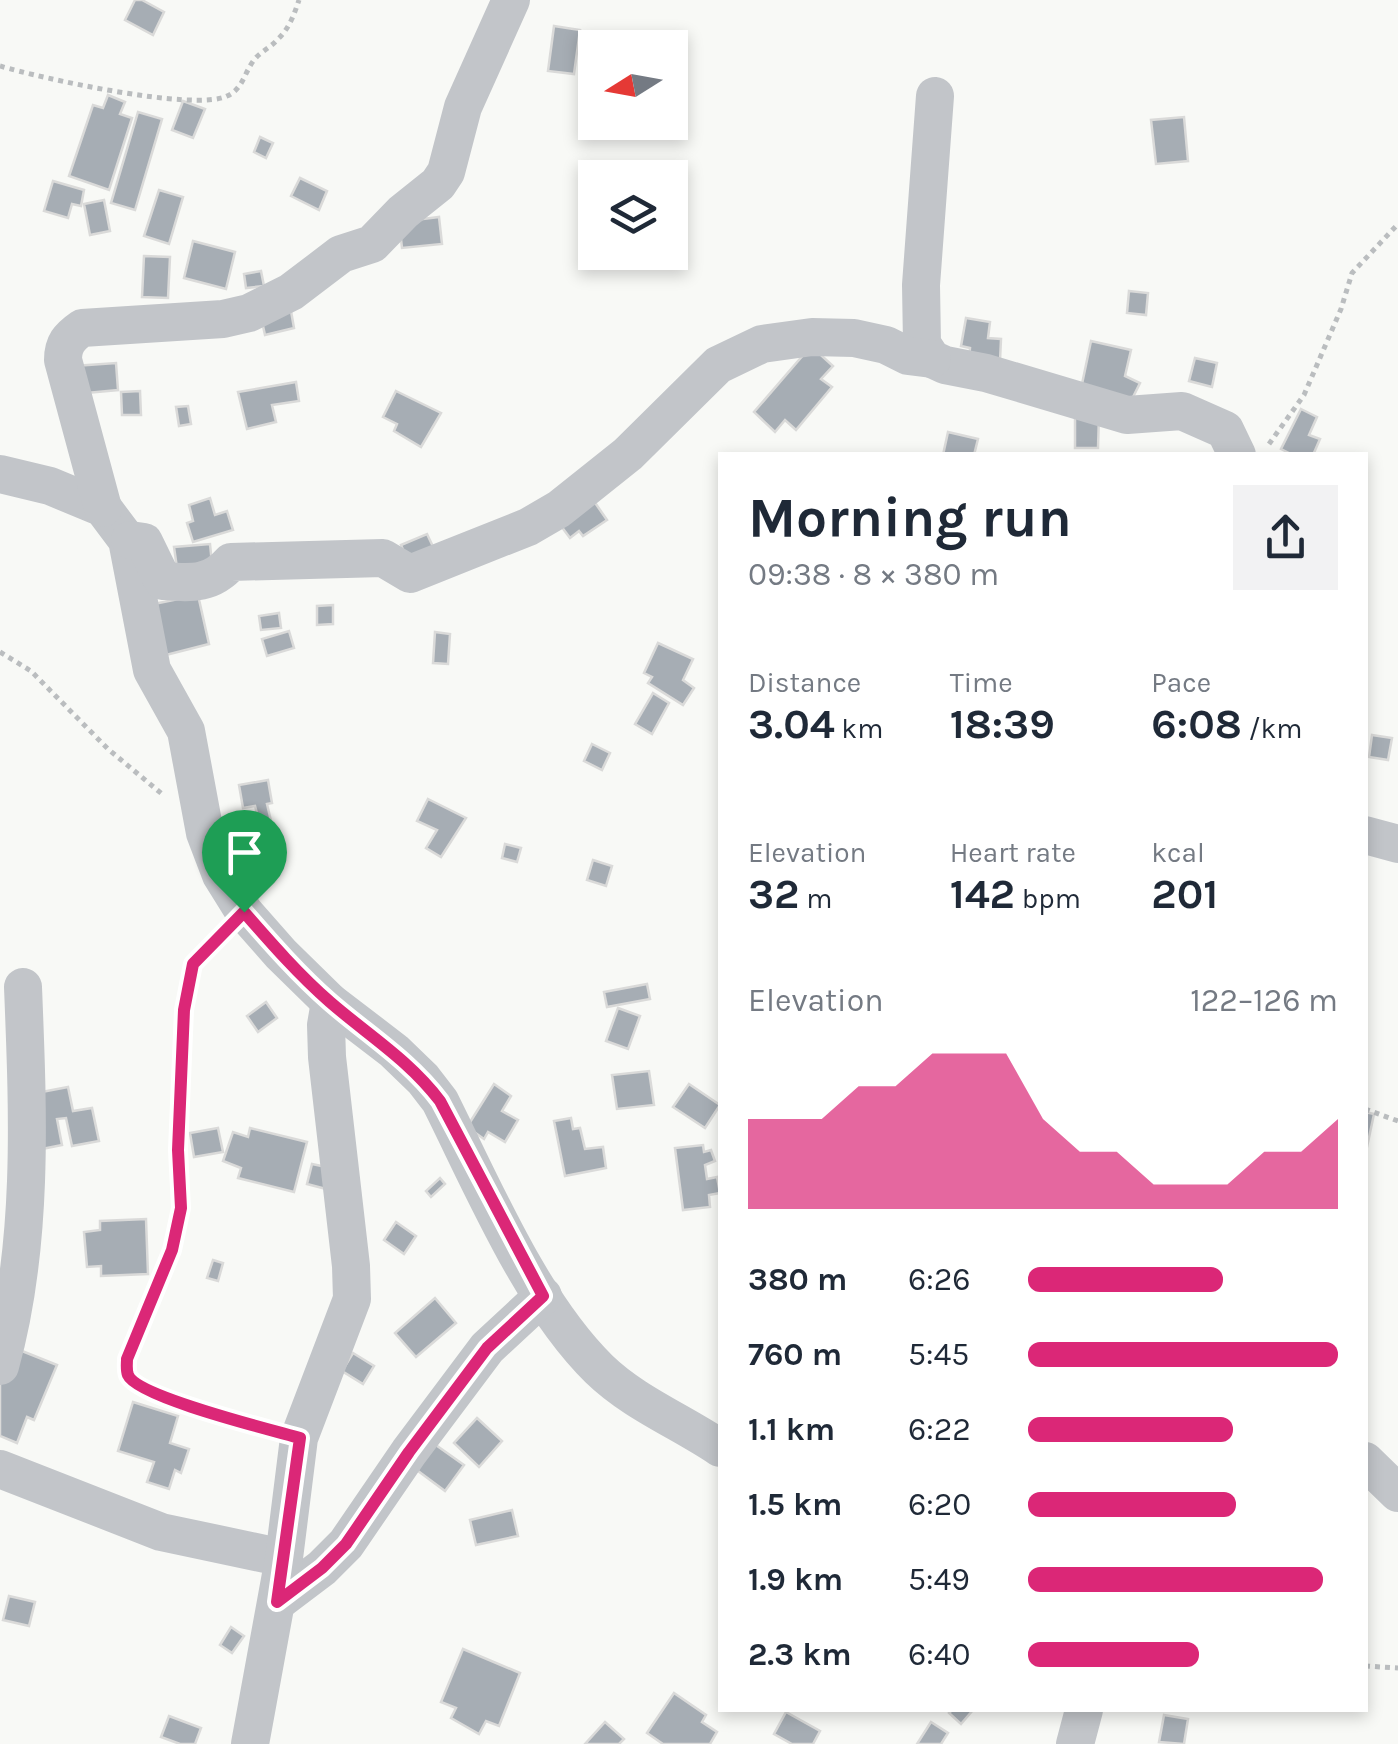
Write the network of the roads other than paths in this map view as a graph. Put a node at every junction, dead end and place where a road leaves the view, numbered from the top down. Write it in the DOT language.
graph roads {
  1 [pos="511,0"];
  2 [pos="935,96"];
  3 [pos="932,359"];
  4 [pos="1251,452"];
  5 [pos="0,474"];
  6 [pos="103,508"];
  7 [pos="128,540"];
  8 [pos="1368,836"];
  9 [pos="1398,844"];
  10 [pos="23,987"];
  11 [pos="330,1002"];
  12 [pos="543,1296"];
  13 [pos="0,1366"];
  14 [pos="718,1447"];
  15 [pos="1368,1464"];
  16 [pos="0,1469"];
  17 [pos="1398,1493"];
  18 [pos="284,1558"];
  19 [pos="277,1602"];
  20 [pos="1083,1712"];
  21 [pos="250,1744"];
  22 [pos="1075,1744"];
  1 -- 6 [label="street"];
  2 -- 3 [label="street"];
  3 -- 4 [label="street"];
  3 -- 7 [label="street"];
  5 -- 6 [label="street"];
  6 -- 7 [label="street"];
  7 -- 11 [label="street"];
  8 -- 9 [label="street"];
  10 -- 13 [label="street"];
  11 -- 12 [label="street"];
  11 -- 18 [label="street"];
  12 -- 14 [label="street"];
  12 -- 19 [label="street"];
  15 -- 17 [label="street"];
  16 -- 18 [label="street"];
  18 -- 19 [label="street"];
  19 -- 21 [label="street"];
  20 -- 22 [label="street"];
}
